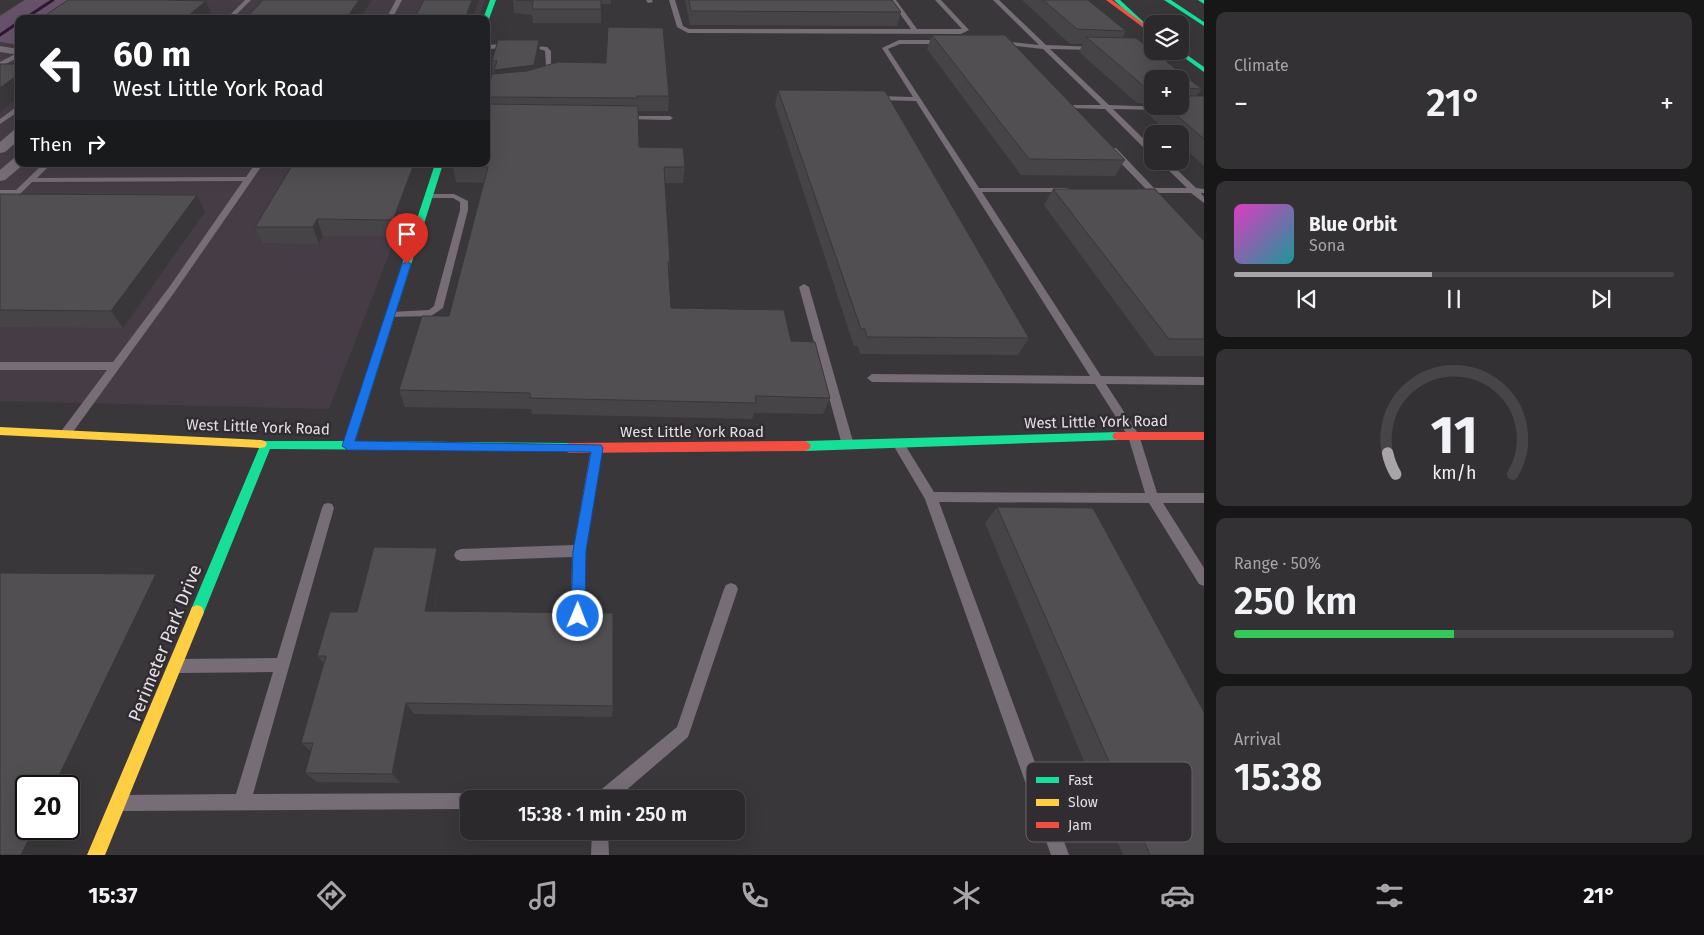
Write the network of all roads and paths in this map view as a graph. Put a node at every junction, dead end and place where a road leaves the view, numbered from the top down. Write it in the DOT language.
graph roads {
  1 [pos="248,0"];
  2 [pos="399,0"];
  3 [pos="492,0"];
  4 [pos="672,0"];
  5 [pos="893,0"];
  6 [pos="938,0"];
  7 [pos="996,0"];
  8 [pos="1109,0"];
  9 [pos="1117,0"];
  10 [pos="1167,0"];
  11 [pos="233,15"];
  12 [pos="391,15"];
  13 [pos="487,15"];
  14 [pos="1204,24"];
  15 [pos="1144,25"];
  16 [pos="1144,26"];
  17 [pos="915,31"];
  18 [pos="958,42"];
  19 [pos="996,42"];
  20 [pos="1013,45"];
  21 [pos="490,46"];
  22 [pos="1045,47"];
  23 [pos="1101,48"];
  24 [pos="0,49"];
  25 [pos="15,52"];
  26 [pos="1019,52"];
  27 [pos="15,56"];
  28 [pos="1189,59"];
  29 [pos="0,65"];
  30 [pos="1204,70"];
  31 [pos="0,71"];
  32 [pos="9,71"];
  33 [pos="549,77"];
  34 [pos="867,98"];
  35 [pos="917,98"];
  36 [pos="1065,100"];
  37 [pos="1072,107"];
  38 [pos="1107,107"];
  39 [pos="1144,108"];
  40 [pos="15,110"];
  41 [pos="1078,114"];
  42 [pos="612,118"];
  43 [pos="670,118"];
  44 [pos="0,122"];
  45 [pos="15,136"];
  46 [pos="1105,142"];
  47 [pos="1144,144"];
  48 [pos="0,149"];
  49 [pos="0,157"];
  50 [pos="15,157"];
  51 [pos="15,164"];
  52 [pos="44,167"];
  53 [pos="257,167"];
  54 [pos="438,167"];
  55 [pos="1172,170"];
  56 [pos="0,177"];
  57 [pos="249,179"];
  58 [pos="30,180"];
  59 [pos="977,190"];
  60 [pos="1074,190"];
  61 [pos="1142,190"];
  62 [pos="1152,190"];
  63 [pos="1193,190"];
  64 [pos="1204,190"];
  65 [pos="0,192"];
  66 [pos="18,192"];
  67 [pos="429,196"];
  68 [pos="1204,202"];
  69 [pos="1165,204"];
  70 [pos="0,209"];
  71 [pos="804,287"];
  72 [pos="390,315"];
  73 [pos="0,366"];
  74 [pos="115,366"];
  75 [pos="872,378"];
  76 [pos="1204,381"];
  77 [pos="1099,382"];
  78 [pos="0,431"];
  79 [pos="66,433"];
  80 [pos="1134,435"];
  81 [pos="1204,436"];
  82 [pos="898,443"];
  83 [pos="266,444"];
  84 [pos="848,445"];
  85 [pos="348,446"];
  86 [pos="597,448"];
  87 [pos="931,497"];
  88 [pos="1153,498"];
  89 [pos="1204,498"];
  90 [pos="328,508"];
  91 [pos="579,551"];
  92 [pos="460,555"];
  93 [pos="1204,580"];
  94 [pos="732,589"];
  95 [pos="578,616"];
  96 [pos="282,665"];
  97 [pos="174,666"];
  98 [pos="1026,762"];
  99 [pos="614,790"];
  100 [pos="242,802"];
  101 [pos="460,802"];
  102 [pos="118,803"];
  103 [pos="600,840"];
  104 [pos="1055,842"];
  105 [pos="96,855"];
  106 [pos="600,855"];
  107 [pos="1060,855"];
  1 -- 11 [label="lane"];
  2 -- 12 [label="lane"];
  3 -- 13 [label="main road"];
  4 -- 17 [label="lane"];
  5 -- 17 [label="lane"];
  6 -- 17 [label="lane"];
  7 -- 22 [label="lane"];
  8 -- 16 [label="main road"];
  9 -- 15 [label="main road"];
  10 -- 14 [label="main road"];
  18 -- 35 [label="lane"];
  19 -- 20 [label="lane"];
  20 -- 22 [label="lane"];
  20 -- 26 [label="lane"];
  21 -- 33 [label="lane"];
  22 -- 23 [label="lane"];
  22 -- 38 [label="lane"];
  24 -- 25 [label="street"];
  27 -- 29 [label="lane"];
  28 -- 30 [label="main road"];
  31 -- 32 [label="lane"];
  34 -- 35 [label="lane"];
  35 -- 59 [label="lane"];
  36 -- 37 [label="lane"];
  37 -- 38 [label="lane"];
  37 -- 41 [label="lane"];
  38 -- 39 [label="lane"];
  38 -- 47 [label="lane"];
  40 -- 44 [label="lane"];
  42 -- 43 [label="lane"];
  45 -- 48 [label="street"];
  46 -- 62 [label="lane"];
  49 -- 50 [label="street"];
  51 -- 56 [label="street"];
  52 -- 58 [label="lane"];
  53 -- 57 [label="lane"];
  54 -- 67 [label="main road"];
  55 -- 63 [label="lane"];
  57 -- 58 [label="lane"];
  57 -- 74 [label="lane"];
  58 -- 66 [label="lane"];
  59 -- 60 [label="lane"];
  59 -- 77 [label="lane"];
  61 -- 62 [label="lane"];
  62 -- 63 [label="lane"];
  62 -- 69 [label="lane"];
  63 -- 64 [label="lane"];
  63 -- 68 [label="lane"];
  65 -- 66 [label="lane"];
  66 -- 70 [label="lane"];
  67 -- 72 [label="main road"];
  67 -- 72 [label="lane"];
  71 -- 84 [label="lane"];
  72 -- 85 [label="main road"];
  73 -- 74 [label="lane"];
  74 -- 79 [label="lane"];
  75 -- 77 [label="lane"];
  76 -- 77 [label="lane"];
  77 -- 80 [label="lane"];
  78 -- 79 [label="main road, West Little York Road"];
  79 -- 83 [label="main road, West Little York Road"];
  80 -- 81 [label="main road, West Little York Road"];
  80 -- 82 [label="main road, West Little York Road"];
  80 -- 88 [label="lane"];
  82 -- 84 [label="main road, West Little York Road"];
  82 -- 87 [label="lane"];
  83 -- 85 [label="main road, West Little York Road"];
  83 -- 97 [label="main road, Perimeter Park Drive"];
  84 -- 86 [label="main road, West Little York Road"];
  85 -- 86 [label="main road, West Little York Road"];
  86 -- 91 [label="lane"];
  87 -- 88 [label="lane"];
  87 -- 98 [label="lane"];
  88 -- 89 [label="lane"];
  88 -- 93 [label="lane"];
  90 -- 96 [label="lane"];
  91 -- 92 [label="lane"];
  91 -- 95 [label="lane"];
  94 -- 99 [label="lane"];
  96 -- 97 [label="lane"];
  96 -- 100 [label="lane"];
  97 -- 102 [label="main road, Perimeter Park Drive"];
  100 -- 101 [label="lane"];
  100 -- 102 [label="lane"];
  102 -- 105 [label="main road, Perimeter Park Drive"];
  103 -- 106 [label="lane"];
  104 -- 107 [label="lane"];
}
